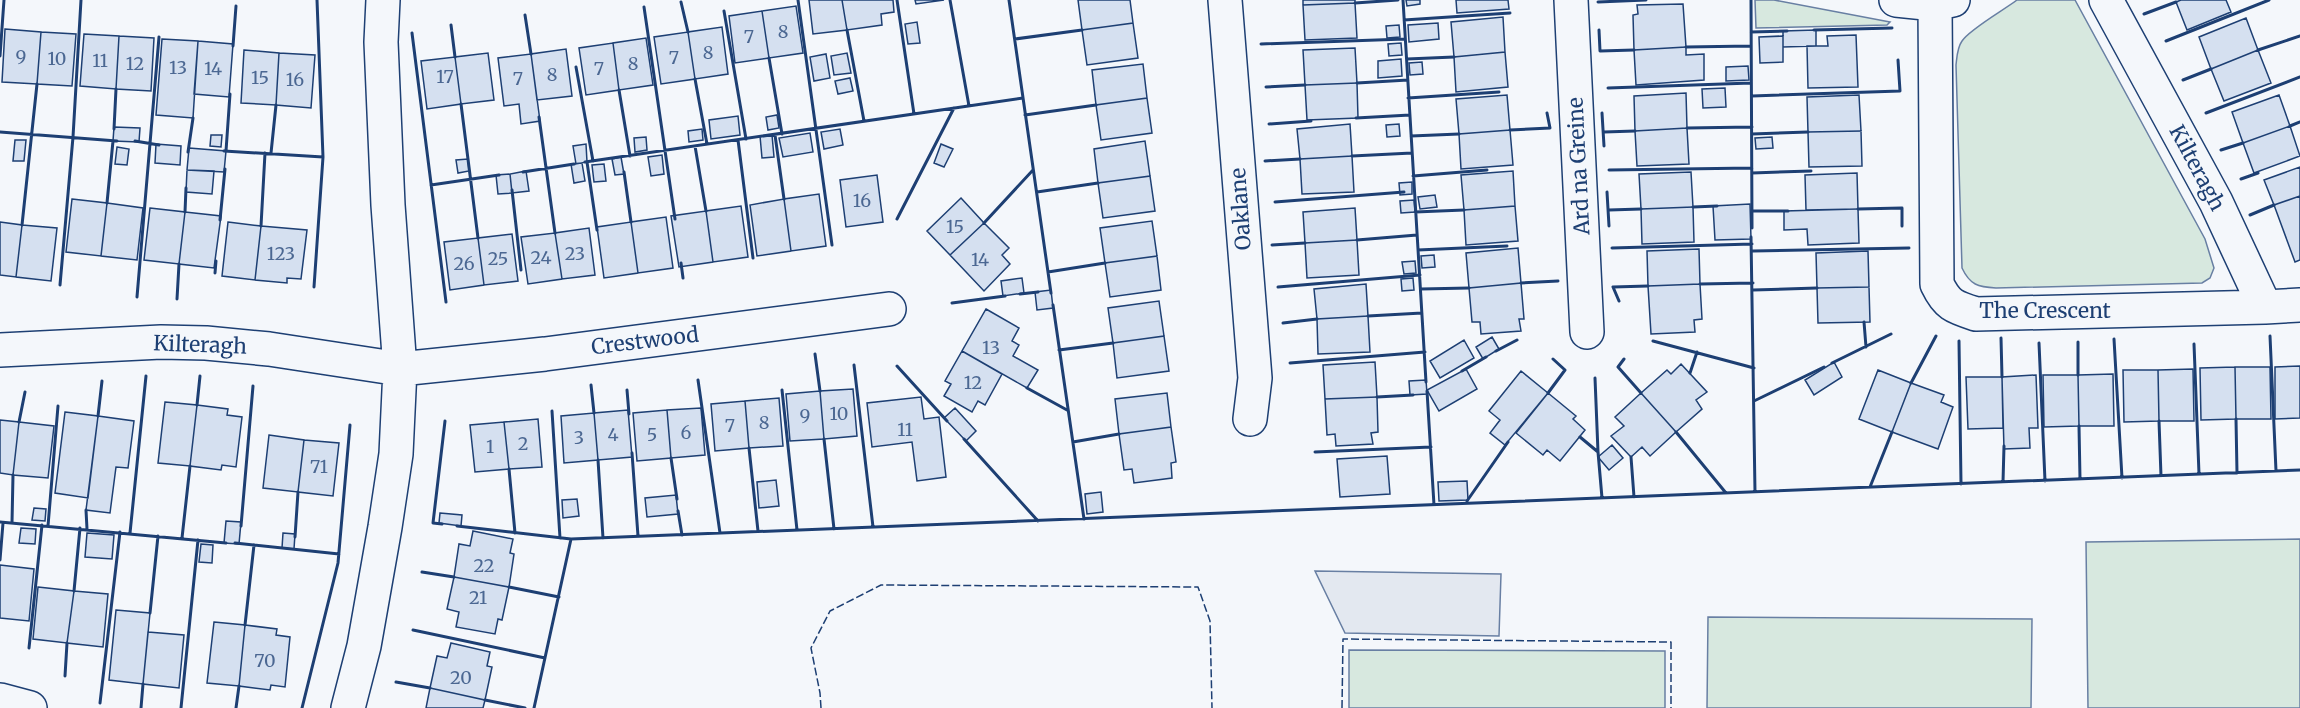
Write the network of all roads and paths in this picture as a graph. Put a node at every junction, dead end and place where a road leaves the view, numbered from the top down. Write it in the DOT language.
graph roads {
  1 [pos="382,0"];
  2 [pos="1225,0"];
  3 [pos="1572,0"];
  4 [pos="1896,0"];
  5 [pos="2106,0"];
  6 [pos="1944,2"];
  7 [pos="2300,305"];
  8 [pos="2265,307"];
  9 [pos="889,309"];
  10 [pos="1587,332"];
  11 [pos="0,350"];
  12 [pos="400,369"];
  13 [pos="1250,419"];
  14 [pos="0,700"];
  15 [pos="30,708"];
  16 [pos="348,708"];
  1 -- 12 [label="street"];
  2 -- 13 [label="street, Oaklane"];
  3 -- 10 [label="street, Ard na Greine"];
  4 -- 6 [label="street"];
  5 -- 8 [label="street, Kilteragh"];
  6 -- 8 [label="street, The Crescent"];
  7 -- 8 [label="street"];
  9 -- 12 [label="street, Crestwood"];
  11 -- 12 [label="street, Kilteragh"];
  12 -- 16 [label="street"];
  14 -- 15 [label="street"];
}
